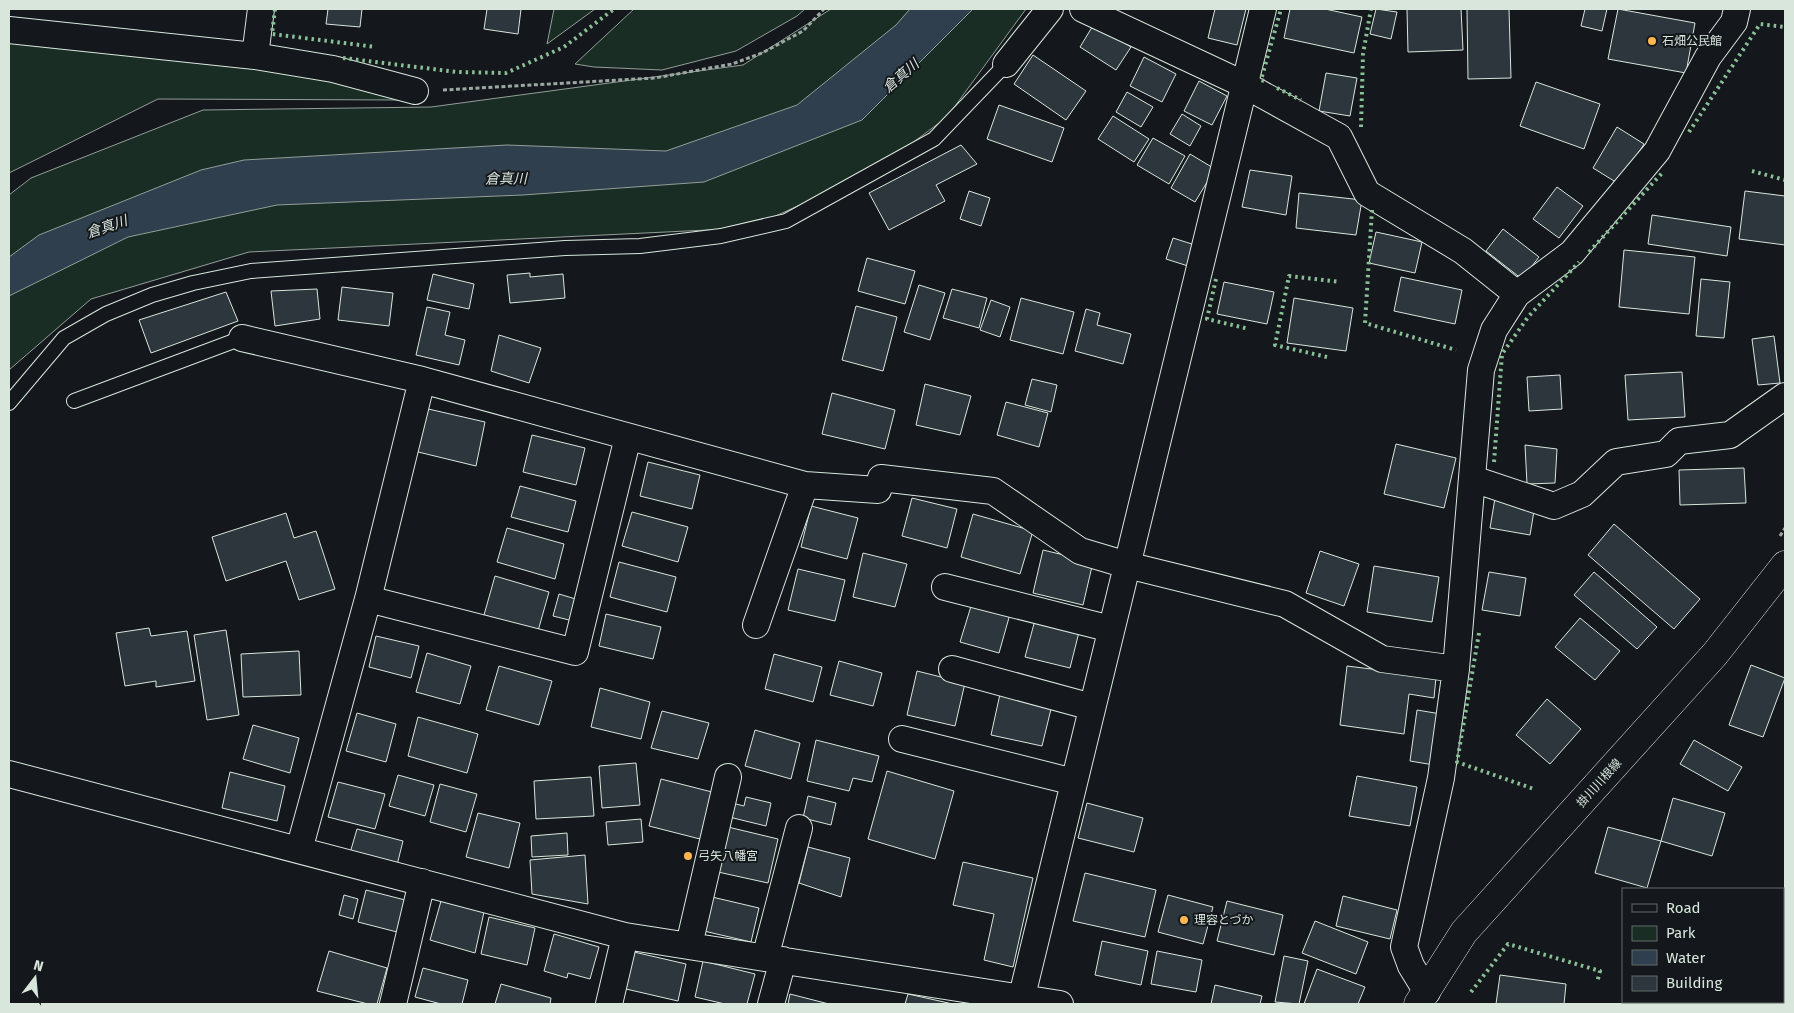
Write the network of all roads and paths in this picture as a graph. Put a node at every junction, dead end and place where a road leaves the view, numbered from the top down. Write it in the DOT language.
graph roads {
  1 [pos="261,9"];
  2 [pos="824,9"];
  3 [pos="1050,9"];
  4 [pos="1084,9"];
  5 [pos="1263,9"];
  6 [pos="1737,9"];
  7 [pos="9,30"];
  8 [pos="256,56"];
  9 [pos="1006,64"];
  10 [pos="1243,84"];
  11 [pos="415,91"];
  12 [pos="1517,294"];
  13 [pos="242,338"];
  14 [pos="422,380"];
  15 [pos="1785,396"];
  16 [pos="74,401"];
  17 [pos="9,403"];
  18 [pos="628,437"];
  19 [pos="1473,479"];
  20 [pos="805,486"];
  21 [pos="1127,565"];
  22 [pos="1784,571"];
  23 [pos="945,587"];
  24 [pos="368,599"];
  25 [pos="756,625"];
  26 [pos="1111,629"];
  27 [pos="952,669"];
  28 [pos="1456,670"];
  29 [pos="1092,708"];
  30 [pos="902,740"];
  31 [pos="9,774"];
  32 [pos="728,777"];
  33 [pos="1074,782"];
  34 [pos="799,828"];
  35 [pos="299,850"];
  36 [pos="422,882"];
  37 [pos="625,936"];
  38 [pos="689,946"];
  39 [pos="774,959"];
  40 [pos="1422,998"];
  41 [pos="1021,1001"];
  42 [pos="393,1004"];
  43 [pos="609,1004"];
  44 [pos="772,1004"];
  45 [pos="1060,1004"];
  1 -- 8 [label="street"];
  2 -- 11 [label="path"];
  3 -- 9 [label="street"];
  4 -- 10 [label="street"];
  5 -- 10 [label="street"];
  6 -- 12 [label="street"];
  7 -- 8 [label="street"];
  8 -- 11 [label="street"];
  9 -- 17 [label="lane"];
  10 -- 12 [label="street"];
  10 -- 21 [label="street"];
  12 -- 19 [label="street"];
  13 -- 14 [label="street"];
  13 -- 16 [label="lane"];
  14 -- 18 [label="street"];
  14 -- 24 [label="street"];
  15 -- 19 [label="street"];
  18 -- 20 [label="street"];
  18 -- 24 [label="street"];
  19 -- 28 [label="street"];
  20 -- 21 [label="street"];
  20 -- 25 [label="street"];
  21 -- 26 [label="street"];
  21 -- 28 [label="street"];
  22 -- 40 [label="main road, 掛川川根線"];
  23 -- 26 [label="street"];
  24 -- 35 [label="street"];
  26 -- 29 [label="street"];
  27 -- 29 [label="street"];
  28 -- 40 [label="street"];
  29 -- 33 [label="street"];
  30 -- 33 [label="street"];
  31 -- 35 [label="street"];
  32 -- 38 [label="street"];
  33 -- 41 [label="street"];
  34 -- 39 [label="street"];
  35 -- 36 [label="street"];
  36 -- 37 [label="street"];
  36 -- 42 [label="street"];
  37 -- 38 [label="street"];
  37 -- 43 [label="street"];
  38 -- 39 [label="street"];
  39 -- 41 [label="street"];
  39 -- 44 [label="street"];
  41 -- 45 [label="street"];
}
